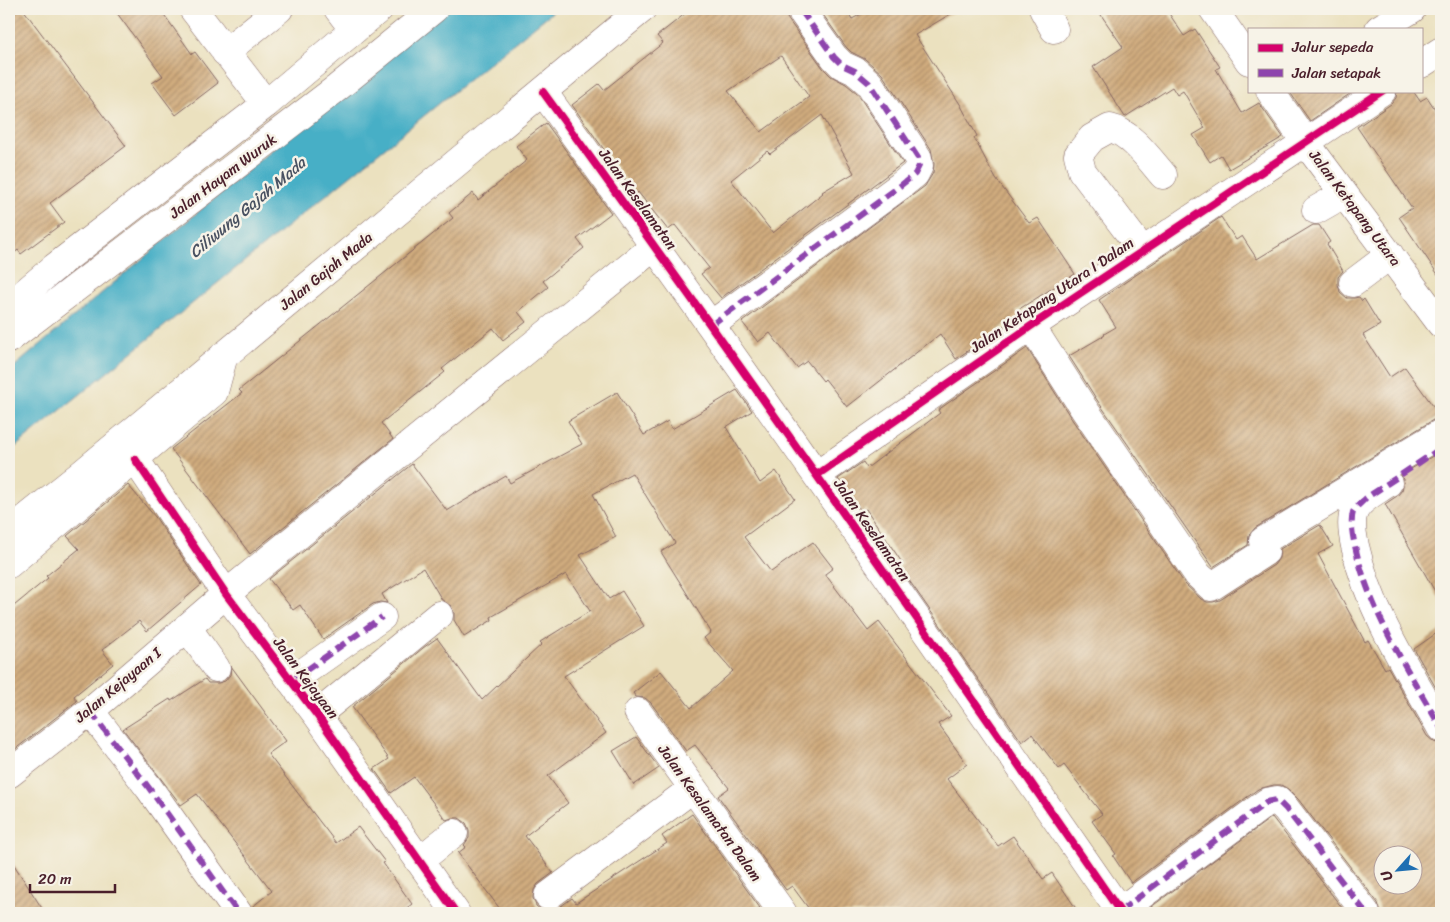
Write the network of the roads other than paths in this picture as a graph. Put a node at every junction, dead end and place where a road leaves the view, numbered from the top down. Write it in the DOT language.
graph roads {
  1 [pos="193,9"];
  2 [pos="279,9"];
  3 [pos="338,9"];
  4 [pos="380,9"];
  5 [pos="434,9"];
  6 [pos="642,9"];
  7 [pos="800,9"];
  8 [pos="1213,9"];
  9 [pos="1412,9"];
  10 [pos="1381,28"];
  11 [pos="354,30"];
  12 [pos="1441,50"];
  13 [pos="225,52"];
  14 [pos="1248,60"];
  15 [pos="1422,63"];
  16 [pos="543,92"];
  17 [pos="1272,92"];
  18 [pos="1381,92"];
  19 [pos="266,104"];
  20 [pos="1306,143"];
  21 [pos="1163,175"];
  22 [pos="1344,194"];
  23 [pos="1316,210"];
  24 [pos="93,237"];
  25 [pos="655,246"];
  26 [pos="1142,250"];
  27 [pos="1390,255"];
  28 [pos="1353,283"];
  29 [pos="9,306"];
  30 [pos="9,313"];
  31 [pos="1440,319"];
  32 [pos="711,325"];
  33 [pos="1031,326"];
  34 [pos="9,339"];
  35 [pos="224,355"];
  36 [pos="1441,433"];
  37 [pos="1441,448"];
  38 [pos="135,459"];
  39 [pos="817,475"];
  40 [pos="9,532"];
  41 [pos="9,564"];
  42 [pos="226,594"];
  43 [pos="439,615"];
  44 [pos="382,617"];
  45 [pos="187,627"];
  46 [pos="366,646"];
  47 [pos="216,668"];
  48 [pos="304,698"];
  49 [pos="90,711"];
  50 [pos="638,712"];
  51 [pos="1441,728"];
  52 [pos="9,774"];
  53 [pos="692,789"];
  54 [pos="454,834"];
  55 [pos="419,860"];
  56 [pos="548,896"];
  57 [pos="1121,912"];
  58 [pos="238,913"];
  59 [pos="456,913"];
  60 [pos="782,913"];
  61 [pos="1366,913"];
  1 -- 13 [label="street"];
  2 -- 13 [label="street"];
  3 -- 11 [label="street"];
  4 -- 11 [label="street, Jalan Hayam Wuruk"];
  5 -- 34 [label="street, Jalan Hayam Wuruk"];
  6 -- 16 [label="street, Jalan Gajah Mada"];
  7 -- 32 [label="street"];
  8 -- 14 [label="street"];
  9 -- 10 [label="street"];
  11 -- 19 [label="street, Jalan Hayam Wuruk"];
  12 -- 15 [label="street"];
  13 -- 19 [label="street"];
  16 -- 25 [label="street, Jalan Keselamatan"];
  16 -- 35 [label="street, Jalan Gajah Mada"];
  17 -- 20 [label="street, Jalan Ketapang Utara"];
  18 -- 20 [label="street, Jalan Ketapang Utara I Dalam"];
  19 -- 24 [label="street, Jalan Hayam Wuruk"];
  20 -- 22 [label="street, Jalan Ketapang Utara"];
  20 -- 26 [label="street, Jalan Ketapang Utara I Dalam"];
  21 -- 26 [label="street"];
  22 -- 23 [label="street"];
  22 -- 27 [label="street, Jalan Ketapang Utara"];
  24 -- 29 [label="street, Jalan Hayam Wuruk"];
  24 -- 30 [label="street"];
  25 -- 32 [label="street, Jalan Keselamatan"];
  25 -- 42 [label="street, Jalan Kejayaan I"];
  26 -- 33 [label="street, Jalan Ketapang Utara I Dalam"];
  27 -- 28 [label="street"];
  27 -- 31 [label="street, Jalan Ketapang Utara"];
  32 -- 39 [label="street, Jalan Keselamatan"];
  33 -- 36 [label="street"];
  33 -- 39 [label="street, Jalan Ketapang Utara I Dalam"];
  35 -- 38 [label="street"];
  35 -- 40 [label="street, Jalan Gajah Mada"];
  37 -- 51 [label="street"];
  38 -- 41 [label="street"];
  38 -- 42 [label="street, Jalan Kejayaan"];
  39 -- 57 [label="street, Jalan Keselamatan"];
  42 -- 45 [label="street, Jalan Kejayaan I"];
  42 -- 48 [label="street, Jalan Kejayaan"];
  43 -- 48 [label="street"];
  44 -- 48 [label="street"];
  45 -- 47 [label="street"];
  45 -- 49 [label="street, Jalan Kejayaan I"];
  46 -- 48 [label="street"];
  48 -- 55 [label="street, Jalan Kejayaan"];
  49 -- 52 [label="street, Jalan Kejayaan I"];
  49 -- 58 [label="street"];
  50 -- 53 [label="street, Jalan Kesalamatan Dalam"];
  53 -- 56 [label="street"];
  53 -- 60 [label="street, Jalan Kesalamatan Dalam"];
  54 -- 55 [label="street"];
  55 -- 59 [label="street, Jalan Kejayaan"];
  57 -- 61 [label="street"];
}
